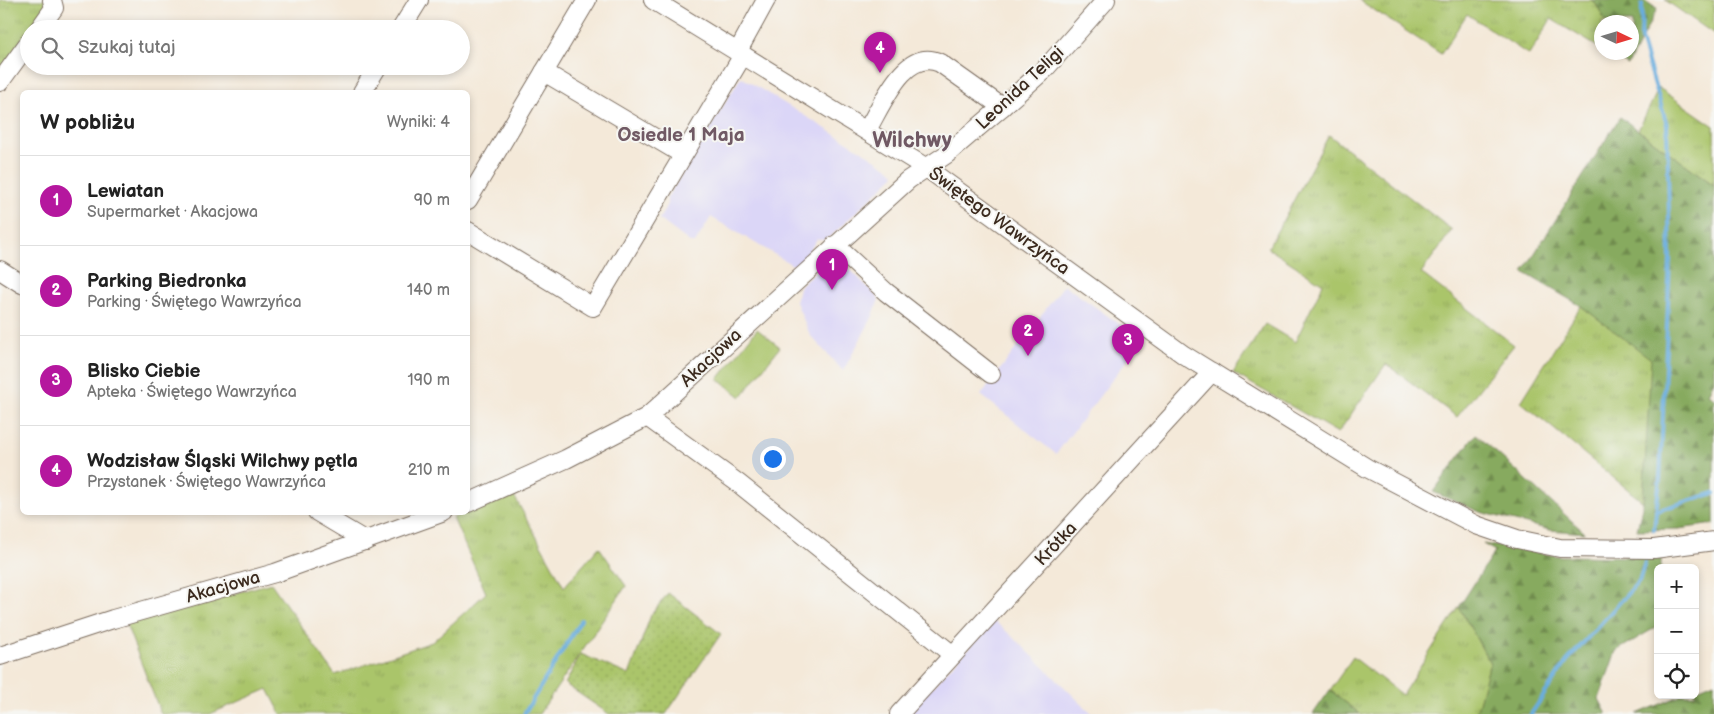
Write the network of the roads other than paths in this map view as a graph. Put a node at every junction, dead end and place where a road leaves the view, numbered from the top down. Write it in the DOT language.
graph roads {
  1 [pos="52,0"];
  2 [pos="419,0"];
  3 [pos="587,0"];
  4 [pos="653,0"];
  5 [pos="766,0"];
  6 [pos="1106,0"];
  7 [pos="45,20"];
  8 [pos="407,20"];
  9 [pos="741,53"];
  10 [pos="20,54"];
  11 [pos="544,72"];
  12 [pos="372,75"];
  13 [pos="0,82"];
  14 [pos="363,90"];
  15 [pos="1002,108"];
  16 [pos="867,130"];
  17 [pos="682,154"];
  18 [pos="925,167"];
  19 [pos="470,197"];
  20 [pos="470,232"];
  21 [pos="835,245"];
  22 [pos="0,270"];
  23 [pos="20,283"];
  24 [pos="1212,372"];
  25 [pos="991,374"];
  26 [pos="647,417"];
  27 [pos="470,502"];
  28 [pos="322,515"];
  29 [pos="436,515"];
  30 [pos="1714,540"];
  31 [pos="366,541"];
  32 [pos="954,655"];
  33 [pos="0,656"];
  34 [pos="899,714"];
  1 -- 7 [label="street"];
  2 -- 8 [label="street"];
  3 -- 11 [label="street"];
  4 -- 9 [label="street, Świętego Wawrzyńca"];
  5 -- 9 [label="street"];
  6 -- 15 [label="street, Leonida Teligi"];
  9 -- 16 [label="street, Świętego Wawrzyńca"];
  9 -- 17 [label="street"];
  10 -- 13 [label="street"];
  11 -- 17 [label="street"];
  11 -- 19 [label="street"];
  12 -- 14 [label="street"];
  15 -- 16 [label="street"];
  15 -- 18 [label="street, Leonida Teligi"];
  16 -- 18 [label="street, Świętego Wawrzyńca"];
  17 -- 20 [label="street"];
  18 -- 21 [label="street, Akacjowa"];
  18 -- 24 [label="street, Świętego Wawrzyńca"];
  21 -- 25 [label="street"];
  21 -- 26 [label="street, Akacjowa"];
  22 -- 23 [label="street"];
  24 -- 30 [label="street, Świętego Wawrzyńca"];
  24 -- 32 [label="street, Krótka"];
  26 -- 27 [label="street, Akacjowa"];
  26 -- 32 [label="street"];
  28 -- 31 [label="street"];
  29 -- 31 [label="street, Akacjowa"];
  31 -- 33 [label="street, Akacjowa"];
  32 -- 34 [label="street, Krótka"];
}
